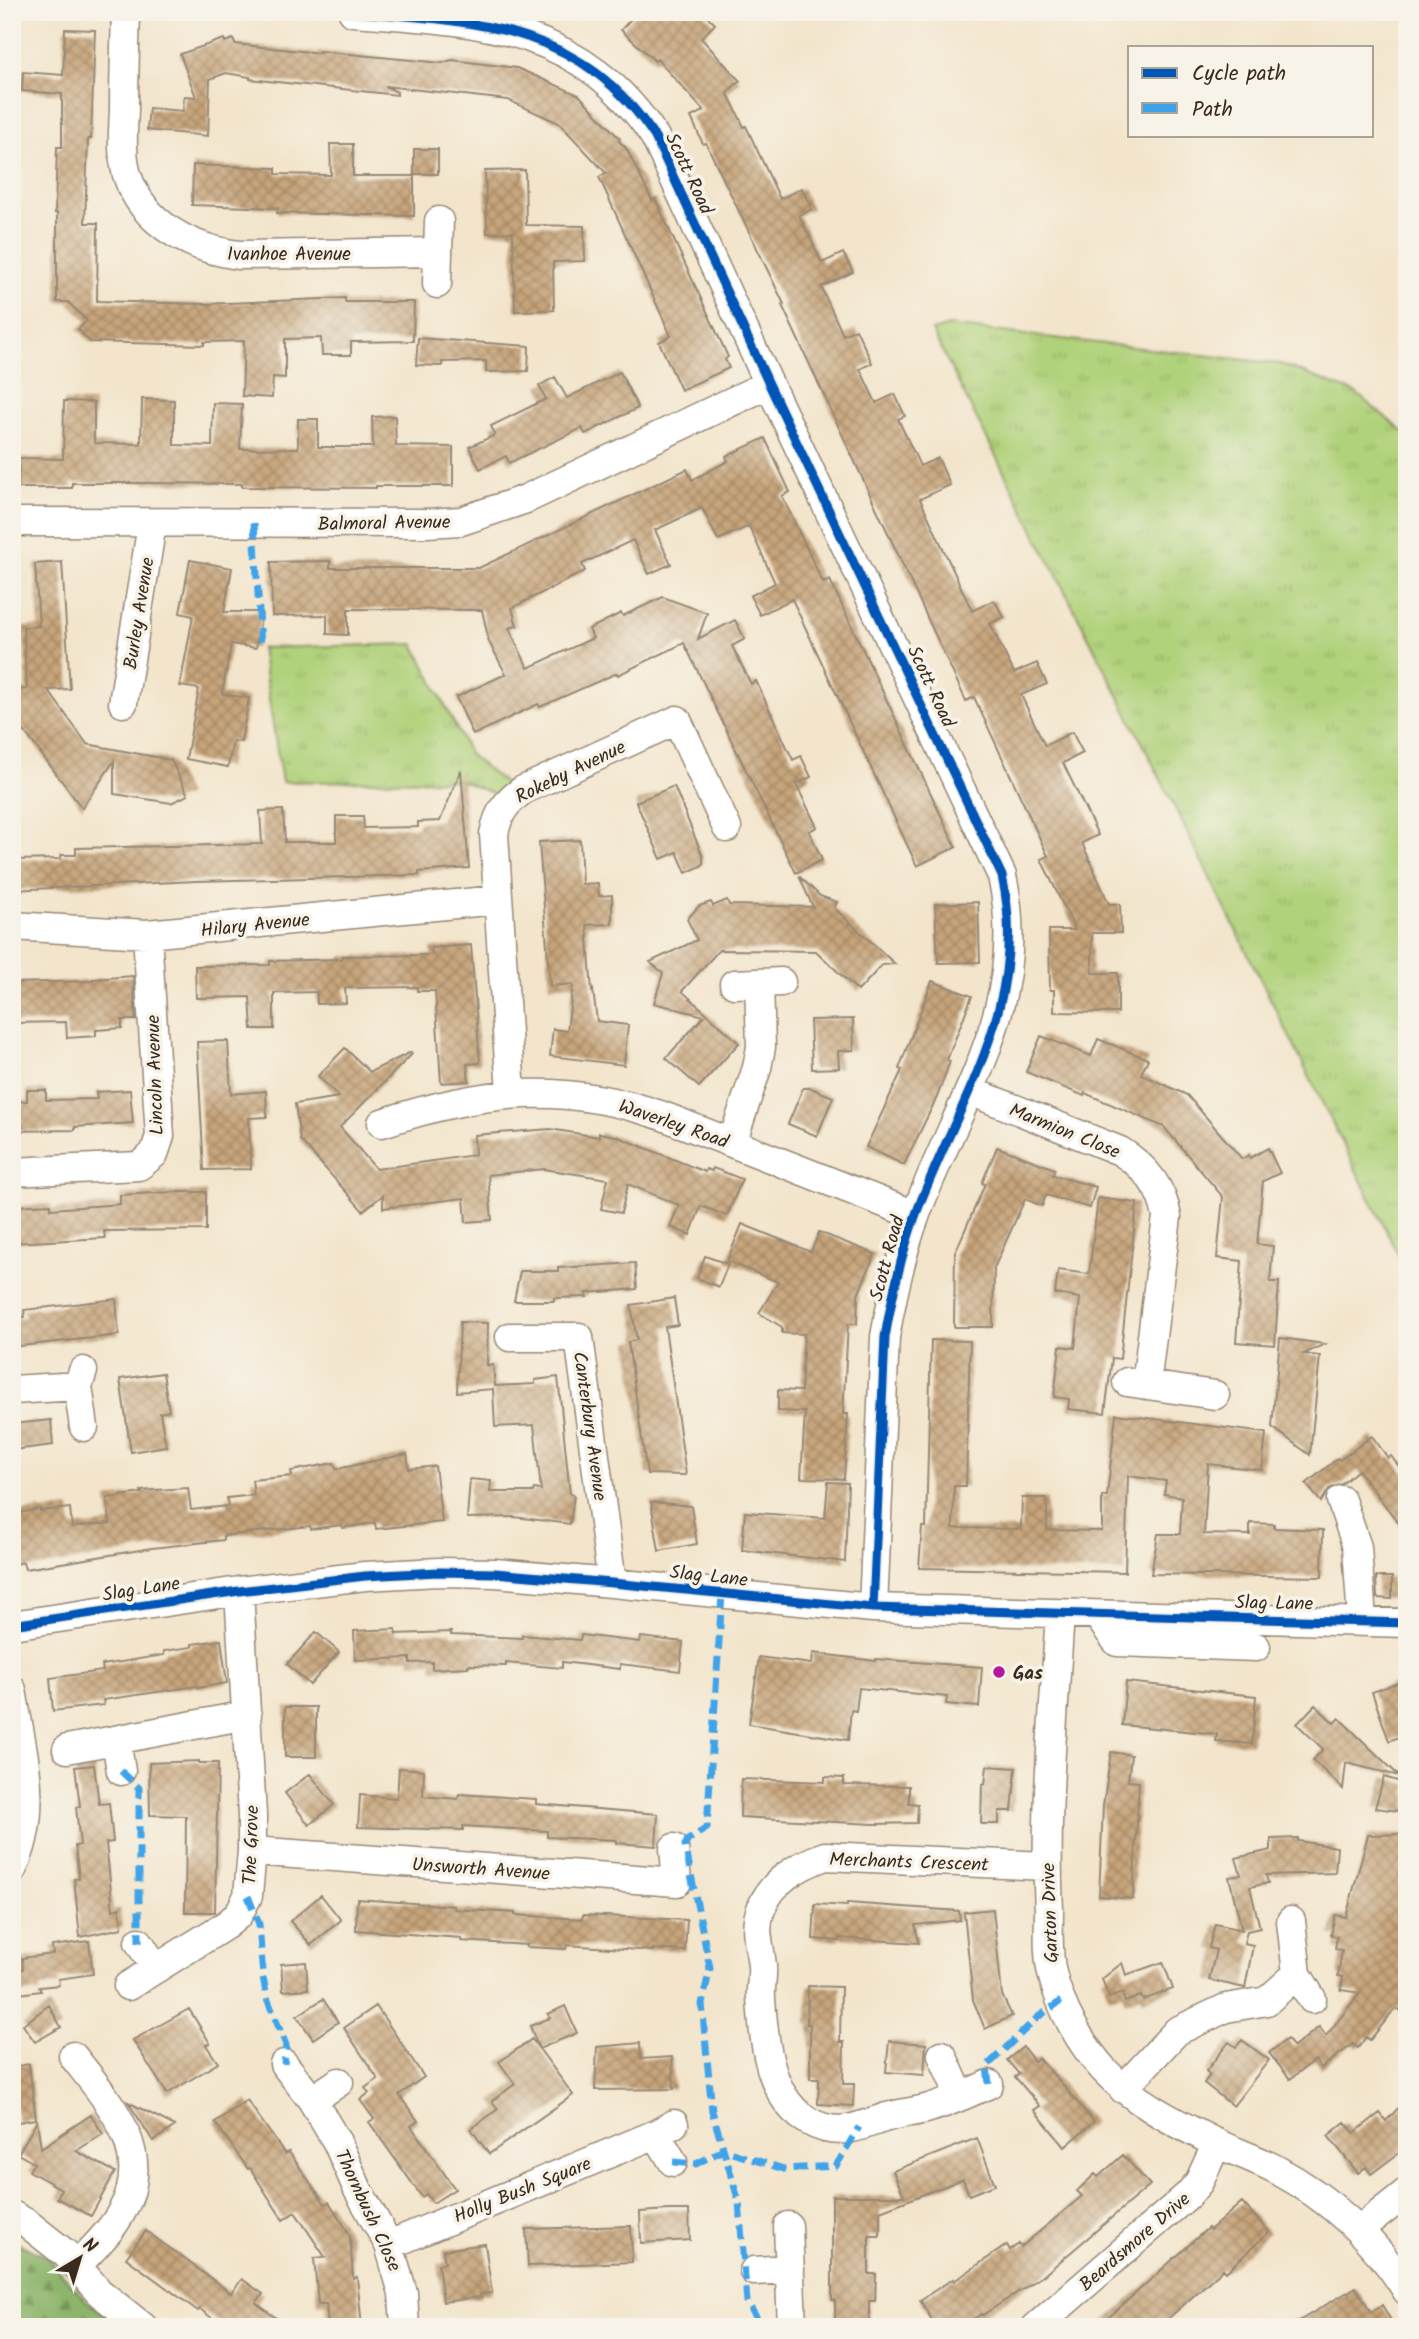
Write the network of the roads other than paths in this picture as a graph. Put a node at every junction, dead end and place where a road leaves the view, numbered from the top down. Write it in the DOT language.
graph roads {
  1 [pos="125,12"];
  2 [pos="368,13"];
  3 [pos="439,221"];
  4 [pos="438,252"];
  5 [pos="437,284"];
  6 [pos="769,383"];
  7 [pos="12,522"];
  8 [pos="152,524"];
  9 [pos="125,703"];
  10 [pos="727,828"];
  11 [pos="497,900"];
  12 [pos="12,926"];
  13 [pos="146,934"];
  14 [pos="758,983"];
  15 [pos="970,1091"];
  16 [pos="511,1093"];
  17 [pos="382,1123"];
  18 [pos="733,1143"];
  19 [pos="12,1172"];
  20 [pos="915,1215"];
  21 [pos="510,1337"];
  22 [pos="12,1390"];
  23 [pos="1215,1395"];
  24 [pos="84,1427"];
  25 [pos="1342,1500"];
  26 [pos="612,1583"];
  27 [pos="239,1591"];
  28 [pos="873,1608"];
  29 [pos="1060,1614"];
  30 [pos="1097,1615"];
  31 [pos="1362,1621"];
  32 [pos="1407,1623"];
  33 [pos="12,1625"];
  34 [pos="1256,1647"];
  35 [pos="12,1690"];
  36 [pos="247,1715"];
  37 [pos="116,1740"];
  38 [pos="67,1749"];
  39 [pos="121,1771"];
  40 [pos="674,1848"];
  41 [pos="251,1851"];
  42 [pos="1046,1866"];
  43 [pos="12,1870"];
  44 [pos="1291,1921"];
  45 [pos="139,1942"];
  46 [pos="156,1969"];
  47 [pos="1297,1974"];
  48 [pos="128,1986"];
  49 [pos="1312,1999"];
  50 [pos="942,2055"];
  51 [pos="284,2064"];
  52 [pos="75,2073"];
  53 [pos="339,2082"];
  54 [pos="989,2084"];
  55 [pos="1123,2089"];
  56 [pos="960,2096"];
  57 [pos="312,2100"];
  58 [pos="1217,2143"];
  59 [pos="673,2162"];
  60 [pos="1407,2193"];
  61 [pos="12,2215"];
  62 [pos="788,2226"];
  63 [pos="1359,2230"];
  64 [pos="389,2245"];
  65 [pos="77,2266"];
  66 [pos="790,2269"];
  67 [pos="754,2271"];
  68 [pos="1407,2291"];
  69 [pos="143,2327"];
  70 [pos="405,2327"];
  71 [pos="792,2327"];
  72 [pos="1036,2327"];
  1 -- 4 [label="street, Ivanhoe Avenue"];
  2 -- 6 [label="street, Scott Road"];
  3 -- 4 [label="street"];
  4 -- 5 [label="street"];
  6 -- 8 [label="street, Balmoral Avenue"];
  6 -- 15 [label="street, Scott Road"];
  7 -- 8 [label="street, Balmoral Avenue"];
  8 -- 9 [label="street, Burley Avenue"];
  10 -- 11 [label="street, Rokeby Avenue"];
  11 -- 13 [label="street, Hilary Avenue"];
  11 -- 16 [label="street, Rokeby Avenue"];
  12 -- 13 [label="street, Hilary Avenue"];
  13 -- 19 [label="street, Lincoln Avenue"];
  14 -- 18 [label="street"];
  15 -- 20 [label="street, Scott Road"];
  15 -- 23 [label="street, Marmion Close"];
  16 -- 17 [label="street, Waverley Road"];
  16 -- 18 [label="street, Waverley Road"];
  18 -- 20 [label="street, Waverley Road"];
  20 -- 28 [label="street, Scott Road"];
  21 -- 26 [label="street, Canterbury Avenue"];
  22 -- 24 [label="street"];
  25 -- 31 [label="street"];
  26 -- 27 [label="street, Slag Lane"];
  26 -- 28 [label="street, Slag Lane"];
  27 -- 33 [label="street, Slag Lane"];
  27 -- 36 [label="street, The Grove"];
  28 -- 29 [label="street, Slag Lane"];
  29 -- 30 [label="street, Slag Lane"];
  29 -- 42 [label="street, Garton Drive"];
  30 -- 31 [label="street, Slag Lane"];
  30 -- 34 [label="street"];
  31 -- 32 [label="street, Slag Lane"];
  35 -- 43 [label="street"];
  36 -- 37 [label="street"];
  36 -- 41 [label="street, The Grove"];
  37 -- 38 [label="street"];
  37 -- 39 [label="street"];
  40 -- 41 [label="street, Unsworth Avenue"];
  41 -- 46 [label="street, The Grove"];
  42 -- 55 [label="street, Garton Drive"];
  42 -- 56 [label="street, Merchants Crescent"];
  44 -- 47 [label="street"];
  45 -- 46 [label="street"];
  46 -- 48 [label="street, The Grove"];
  47 -- 49 [label="street"];
  47 -- 55 [label="street"];
  50 -- 56 [label="street"];
  51 -- 57 [label="street, Thornbush Close"];
  52 -- 65 [label="street"];
  53 -- 57 [label="street"];
  54 -- 56 [label="street, Merchants Crescent"];
  55 -- 58 [label="street, Garton Drive"];
  57 -- 64 [label="street, Thornbush Close"];
  58 -- 63 [label="street, Garton Drive"];
  58 -- 72 [label="street, Beardsmore Drive"];
  59 -- 64 [label="street, Holly Bush Square"];
  60 -- 63 [label="street"];
  61 -- 65 [label="street"];
  62 -- 66 [label="street"];
  63 -- 68 [label="street, Garton Drive"];
  64 -- 70 [label="street, Thornbush Close"];
  65 -- 69 [label="street"];
  66 -- 67 [label="street"];
  66 -- 71 [label="street"];
}
